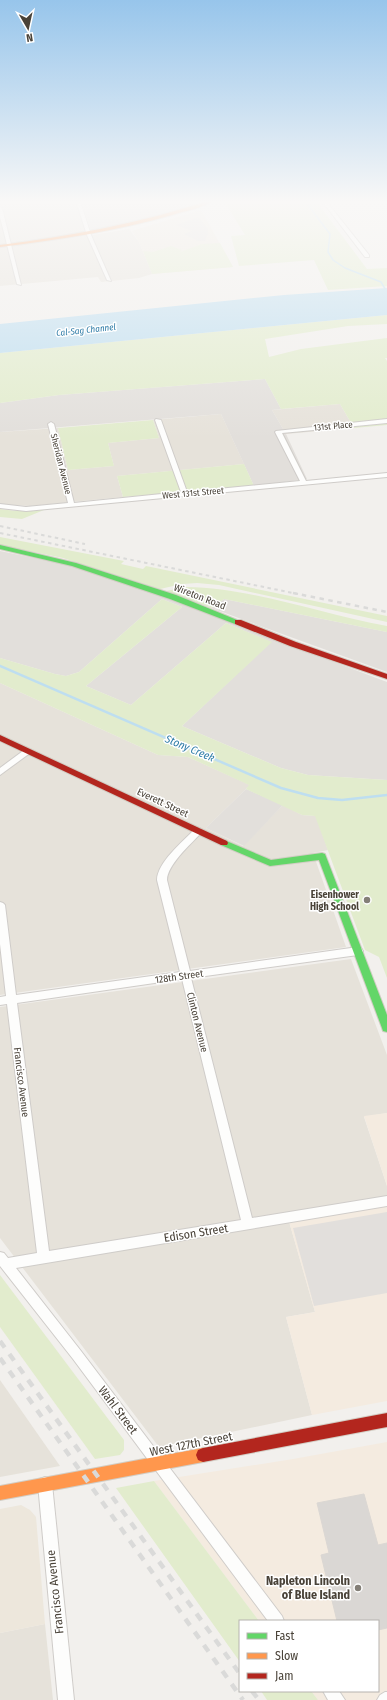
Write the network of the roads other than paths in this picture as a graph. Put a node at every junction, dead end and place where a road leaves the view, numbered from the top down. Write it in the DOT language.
graph roads {
  1 [pos="17,280"];
  2 [pos="18,284"];
  3 [pos="158,420"];
  4 [pos="387,422"];
  5 [pos="51,424"];
  6 [pos="387,476"];
  7 [pos="304,483"];
  8 [pos="185,494"];
  9 [pos="71,504"];
  10 [pos="0,506"];
  11 [pos="0,547"];
  12 [pos="387,678"];
  13 [pos="0,738"];
  14 [pos="27,751"];
  15 [pos="0,772"];
  16 [pos="198,831"];
  17 [pos="0,905"];
  18 [pos="358,951"];
  19 [pos="186,975"];
  20 [pos="12,999"];
  21 [pos="0,1001"];
  22 [pos="387,1028"];
  23 [pos="387,1201"];
  24 [pos="248,1224"];
  25 [pos="44,1258"];
  26 [pos="3,1261"];
  27 [pos="387,1420"];
  28 [pos="158,1463"];
  29 [pos="45,1484"];
  30 [pos="0,1493"];
  31 [pos="277,1620"];
  32 [pos="331,1692"];
  33 [pos="66,1700"];
  34 [pos="337,1700"];
  1 -- 2 [label="street"];
  3 -- 8 [label="street"];
  4 -- 7 [label="street, 131st Place"];
  5 -- 9 [label="street, Sheridan Avenue"];
  6 -- 7 [label="street, West 131st Street"];
  7 -- 8 [label="street, West 131st Street"];
  8 -- 9 [label="street, West 131st Street"];
  9 -- 10 [label="street, West 131st Street"];
  11 -- 12 [label="street, Wireton Road"];
  13 -- 14 [label="street, Everett Street"];
  14 -- 15 [label="street"];
  14 -- 16 [label="street, Everett Street"];
  16 -- 18 [label="street, Everett Street"];
  16 -- 19 [label="street, Clinton Avenue"];
  17 -- 20 [label="street, Francisco Avenue"];
  18 -- 19 [label="street, 128th Street"];
  18 -- 22 [label="street"];
  19 -- 20 [label="street, 128th Street"];
  19 -- 24 [label="street, Clinton Avenue"];
  20 -- 21 [label="street, 128th Street"];
  20 -- 25 [label="street, Francisco Avenue"];
  23 -- 24 [label="street, Edison Street"];
  24 -- 25 [label="street, Edison Street"];
  25 -- 26 [label="street, Edison Street"];
  26 -- 28 [label="street, Wahl Street"];
  27 -- 28 [label="street, West 127th Street"];
  28 -- 29 [label="street, West 127th Street"];
  28 -- 31 [label="street, Wahl Street"];
  29 -- 30 [label="street, West 127th Street"];
  29 -- 33 [label="street, Francisco Avenue"];
  32 -- 34 [label="street"];
}
